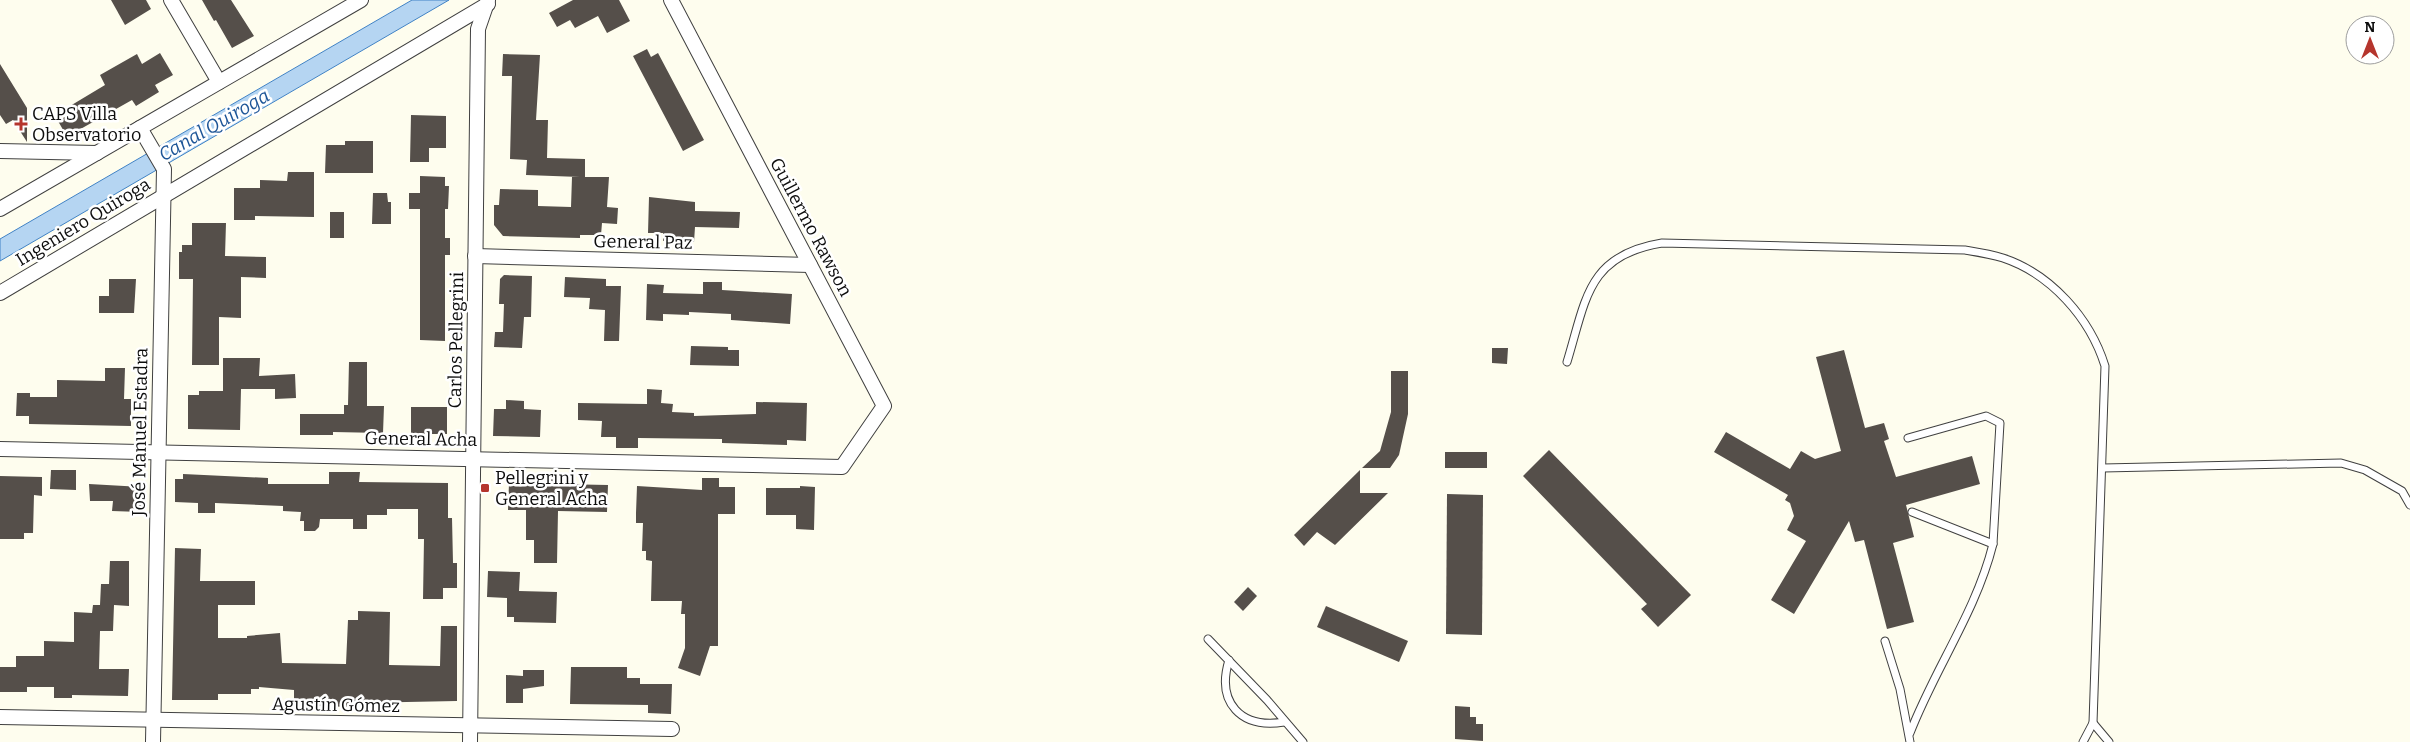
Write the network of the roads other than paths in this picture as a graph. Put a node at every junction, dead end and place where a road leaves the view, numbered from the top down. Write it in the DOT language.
graph roads {
  1 [pos="171,0"];
  2 [pos="361,0"];
  3 [pos="671,0"];
  4 [pos="490,2"];
  5 [pos="219,82"];
  6 [pos="140,128"];
  7 [pos="0,151"];
  8 [pos="97,153"];
  9 [pos="163,196"];
  10 [pos="0,209"];
  11 [pos="475,256"];
  12 [pos="810,265"];
  13 [pos="0,293"];
  14 [pos="1566,362"];
  15 [pos="1908,438"];
  16 [pos="0,449"];
  17 [pos="158,451"];
  18 [pos="473,460"];
  19 [pos="842,467"];
  20 [pos="2103,468"];
  21 [pos="2410,505"];
  22 [pos="1912,512"];
  23 [pos="1993,544"];
  24 [pos="1208,639"];
  25 [pos="1885,641"];
  26 [pos="1229,660"];
  27 [pos="0,717"];
  28 [pos="154,720"];
  29 [pos="1284,722"];
  30 [pos="2093,723"];
  31 [pos="470,727"];
  32 [pos="672,729"];
  33 [pos="1910,733"];
  34 [pos="153,742"];
  35 [pos="470,742"];
  36 [pos="1303,742"];
  37 [pos="1910,742"];
  38 [pos="2083,742"];
  39 [pos="2109,742"];
  1 -- 5 [label="street"];
  2 -- 5 [label="street"];
  3 -- 12 [label="street, Guillermo Rawson"];
  4 -- 9 [label="street, Ingeniero Quiroga"];
  4 -- 11 [label="street, Carlos Pellegrini"];
  5 -- 6 [label="street"];
  6 -- 8 [label="street"];
  6 -- 9 [label="street, José Manuel Estadra"];
  7 -- 8 [label="street"];
  8 -- 10 [label="street"];
  9 -- 13 [label="street, Ingeniero Quiroga"];
  9 -- 17 [label="street, José Manuel Estadra"];
  11 -- 12 [label="street, General Paz"];
  11 -- 18 [label="street, Carlos Pellegrini"];
  12 -- 19 [label="street, Guillermo Rawson"];
  14 -- 20 [label="lane"];
  15 -- 23 [label="lane"];
  16 -- 17 [label="street, General Acha"];
  17 -- 18 [label="street, General Acha"];
  17 -- 28 [label="street, José Manuel Estadra"];
  18 -- 19 [label="street, General Acha"];
  18 -- 31 [label="street, Carlos Pellegrini"];
  20 -- 21 [label="lane"];
  20 -- 30 [label="lane"];
  22 -- 23 [label="lane"];
  23 -- 33 [label="lane"];
  24 -- 26 [label="lane"];
  25 -- 33 [label="lane"];
  26 -- 29 [label="lane"];
  26 -- 29 [label="lane"];
  27 -- 28 [label="street, Agustín Gómez"];
  28 -- 31 [label="street, Agustín Gómez"];
  28 -- 34 [label="street, José Manuel Estadra"];
  29 -- 36 [label="lane"];
  30 -- 38 [label="lane"];
  30 -- 39 [label="lane"];
  31 -- 32 [label="street, Agustín Gómez"];
  31 -- 35 [label="street, Carlos Pellegrini"];
  33 -- 37 [label="lane"];
}
